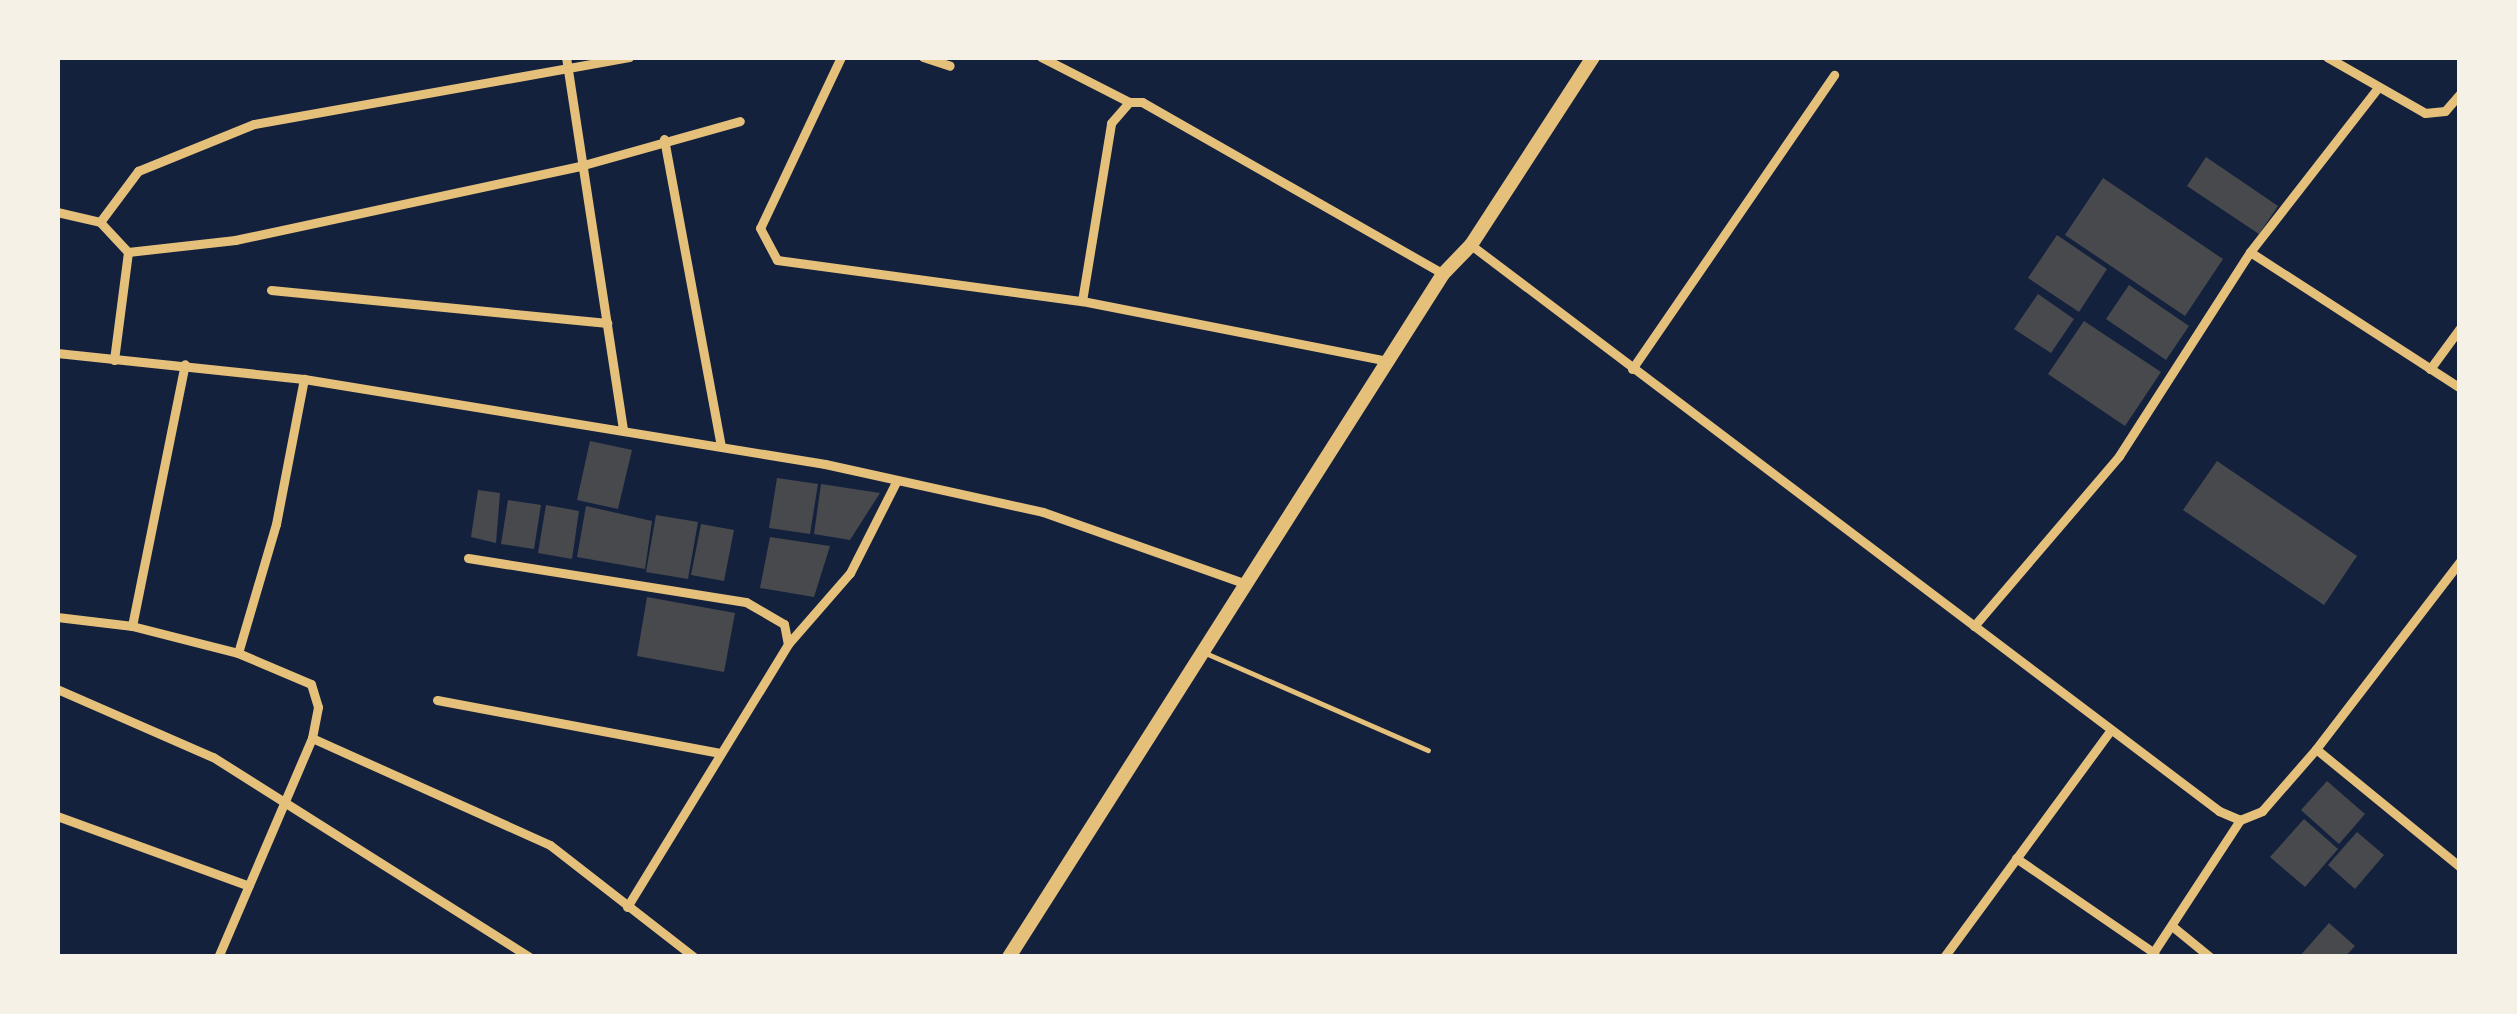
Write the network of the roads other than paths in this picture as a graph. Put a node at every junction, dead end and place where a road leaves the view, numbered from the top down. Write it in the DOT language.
graph roads {
  1 [pos="566,57"];
  2 [pos="629,57"];
  3 [pos="841,57"];
  4 [pos="923,57"];
  5 [pos="1041,57"];
  6 [pos="1593,57"];
  7 [pos="2327,57"];
  8 [pos="950,66"];
  9 [pos="569,70"];
  10 [pos="1834,75"];
  11 [pos="2376,90"];
  12 [pos="2460,94"];
  13 [pos="1130,102"];
  14 [pos="740,121"];
  15 [pos="664,139"];
  16 [pos="580,166"];
  17 [pos="57,212"];
  18 [pos="100,222"];
  19 [pos="1471,245"];
  20 [pos="128,252"];
  21 [pos="2250,252"];
  22 [pos="1443,274"];
  23 [pos="271,290"];
  24 [pos="1082,301"];
  25 [pos="607,323"];
  26 [pos="2460,328"];
  27 [pos="57,352"];
  28 [pos="114,360"];
  29 [pos="1387,361"];
  30 [pos="185,364"];
  31 [pos="1632,369"];
  32 [pos="2430,369"];
  33 [pos="304,379"];
  34 [pos="2460,388"];
  35 [pos="623,431"];
  36 [pos="721,447"];
  37 [pos="897,480"];
  38 [pos="468,558"];
  39 [pos="2458,568"];
  40 [pos="1243,583"];
  41 [pos="57,617"];
  42 [pos="132,626"];
  43 [pos="1974,626"];
  44 [pos="788,644"];
  45 [pos="1201,650"];
  46 [pos="238,653"];
  47 [pos="57,689"];
  48 [pos="436,700"];
  49 [pos="2110,732"];
  50 [pos="312,738"];
  51 [pos="2316,748"];
  52 [pos="1428,750"];
  53 [pos="720,753"];
  54 [pos="284,805"];
  55 [pos="57,816"];
  56 [pos="2240,820"];
  57 [pos="2016,858"];
  58 [pos="2460,867"];
  59 [pos="249,887"];
  60 [pos="627,907"];
  61 [pos="2171,926"];
  62 [pos="506,943"];
  63 [pos="2152,955"];
  64 [pos="218,957"];
  65 [pos="500,957"];
  66 [pos="529,957"];
  67 [pos="694,957"];
  68 [pos="1010,957"];
  69 [pos="1944,957"];
  70 [pos="2210,957"];
  1 -- 9 [label="street"];
  2 -- 9 [label="street"];
  3 -- 24 [label="street"];
  4 -- 8 [label="street"];
  5 -- 13 [label="street"];
  6 -- 19 [label="main road"];
  7 -- 11 [label="street"];
  9 -- 16 [label="street"];
  9 -- 18 [label="street"];
  10 -- 31 [label="street"];
  11 -- 12 [label="street"];
  11 -- 21 [label="street"];
  13 -- 22 [label="street"];
  13 -- 24 [label="street"];
  14 -- 15 [label="street"];
  15 -- 16 [label="street"];
  15 -- 36 [label="street"];
  16 -- 20 [label="street"];
  16 -- 25 [label="street"];
  17 -- 18 [label="street"];
  18 -- 20 [label="street"];
  19 -- 22 [label="main road"];
  19 -- 31 [label="street"];
  20 -- 28 [label="street"];
  21 -- 32 [label="street"];
  21 -- 43 [label="street"];
  22 -- 29 [label="main road"];
  23 -- 25 [label="street"];
  24 -- 29 [label="street"];
  25 -- 35 [label="street"];
  26 -- 32 [label="street"];
  27 -- 28 [label="street"];
  28 -- 30 [label="street"];
  29 -- 40 [label="main road"];
  30 -- 33 [label="street"];
  30 -- 42 [label="street"];
  31 -- 43 [label="street"];
  32 -- 34 [label="street"];
  33 -- 35 [label="street"];
  33 -- 46 [label="street"];
  35 -- 36 [label="street"];
  36 -- 37 [label="street"];
  37 -- 40 [label="street"];
  37 -- 44 [label="street"];
  38 -- 44 [label="street"];
  39 -- 51 [label="street"];
  40 -- 45 [label="main road"];
  41 -- 42 [label="street"];
  42 -- 46 [label="street"];
  43 -- 49 [label="street"];
  44 -- 53 [label="street"];
  45 -- 52 [label="lane"];
  45 -- 68 [label="main road"];
  46 -- 50 [label="street"];
  47 -- 54 [label="street"];
  48 -- 53 [label="street"];
  49 -- 56 [label="street"];
  49 -- 57 [label="street"];
  50 -- 54 [label="street"];
  50 -- 60 [label="street"];
  51 -- 56 [label="street"];
  51 -- 58 [label="street"];
  53 -- 60 [label="street"];
  54 -- 59 [label="street"];
  54 -- 62 [label="street"];
  55 -- 59 [label="street"];
  56 -- 61 [label="street"];
  57 -- 63 [label="street"];
  57 -- 69 [label="street"];
  59 -- 64 [label="street"];
  60 -- 67 [label="street"];
  61 -- 63 [label="street"];
  61 -- 70 [label="street"];
  62 -- 65 [label="street"];
  62 -- 66 [label="street"];
}
